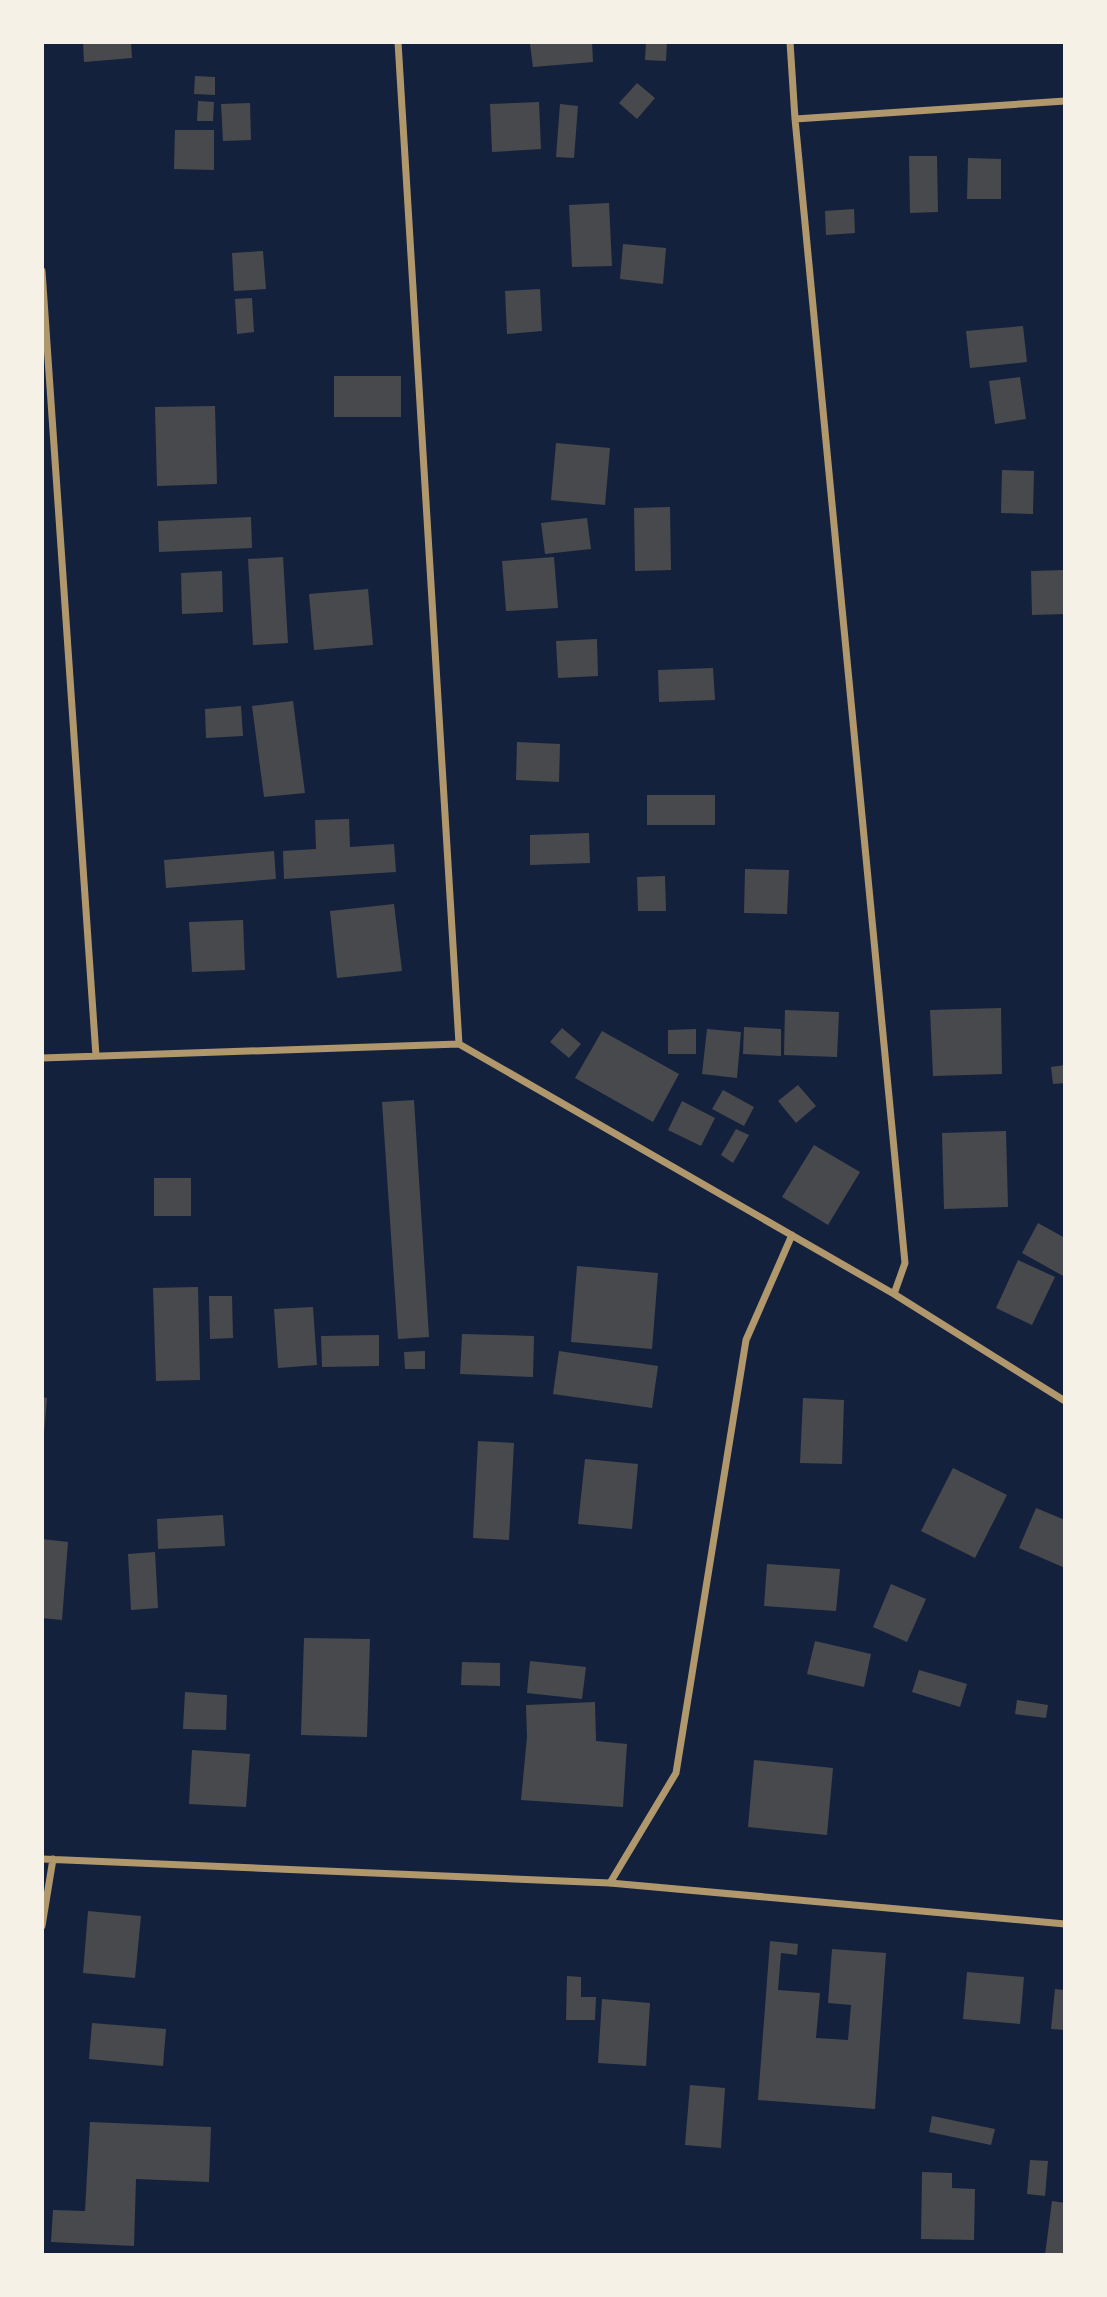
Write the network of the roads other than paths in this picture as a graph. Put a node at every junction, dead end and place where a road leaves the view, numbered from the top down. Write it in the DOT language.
graph roads {
  1 [pos="397,42"];
  2 [pos="790,42"];
  3 [pos="1065,102"];
  4 [pos="795,119"];
  5 [pos="42,271"];
  6 [pos="458,1044"];
  7 [pos="96,1056"];
  8 [pos="42,1058"];
  9 [pos="792,1235"];
  10 [pos="894,1294"];
  11 [pos="1065,1401"];
  12 [pos="42,1858"];
  13 [pos="53,1860"];
  14 [pos="610,1882"];
  15 [pos="1065,1924"];
  16 [pos="42,1926"];
  1 -- 6 [label="street"];
  2 -- 4 [label="street"];
  3 -- 4 [label="street"];
  4 -- 10 [label="street"];
  5 -- 7 [label="street"];
  6 -- 7 [label="street"];
  6 -- 9 [label="street"];
  7 -- 8 [label="street"];
  9 -- 10 [label="street"];
  9 -- 14 [label="street"];
  10 -- 11 [label="street"];
  12 -- 13 [label="street"];
  13 -- 14 [label="street"];
  13 -- 16 [label="street"];
  14 -- 15 [label="street"];
}
